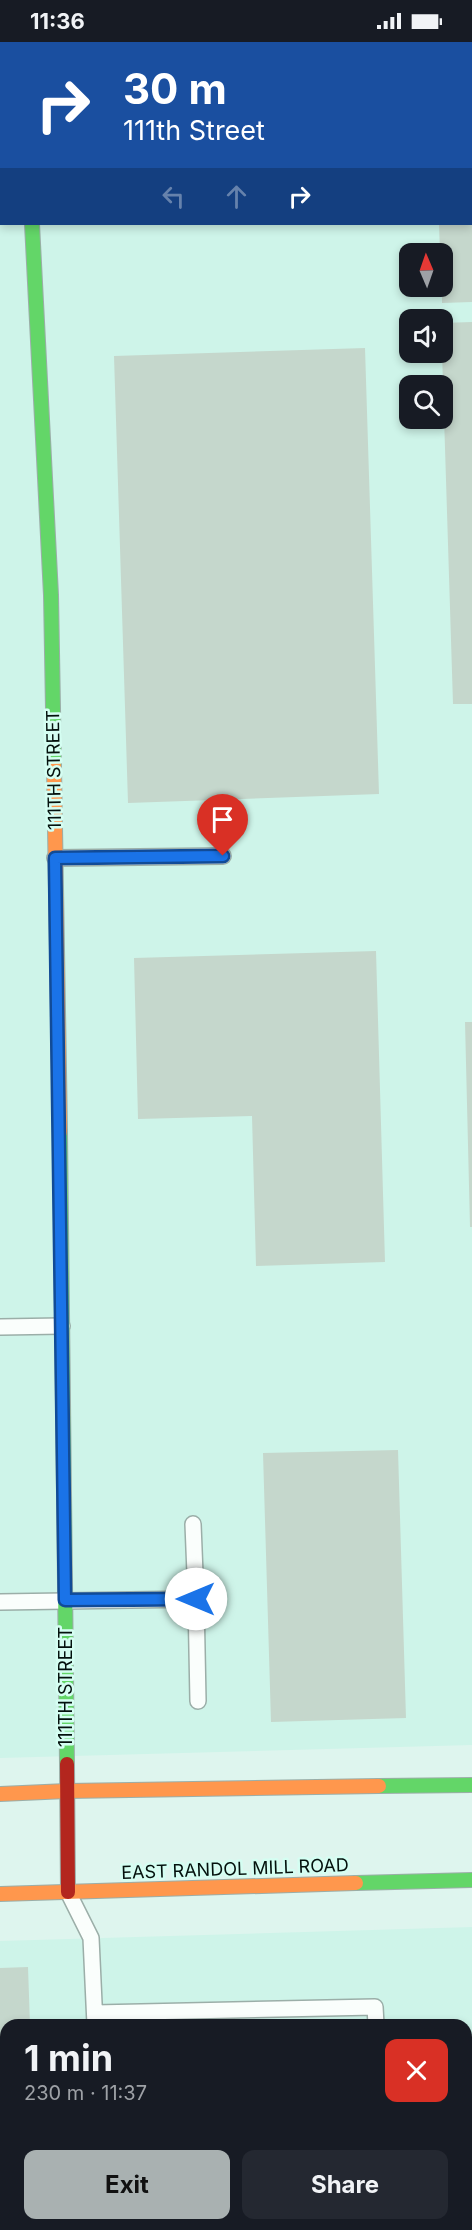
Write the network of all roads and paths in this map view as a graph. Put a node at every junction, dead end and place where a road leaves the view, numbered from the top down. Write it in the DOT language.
graph roads {
  1 [pos="32,225"];
  2 [pos="223,856"];
  3 [pos="55,858"];
  4 [pos="62,1326"];
  5 [pos="0,1327"];
  6 [pos="194,1524"];
  7 [pos="196,1599"];
  8 [pos="65,1600"];
  9 [pos="0,1602"];
  10 [pos="198,1701"];
  11 [pos="472,1785"];
  12 [pos="67,1791"];
  13 [pos="0,1794"];
  14 [pos="472,1880"];
  15 [pos="68,1892"];
  16 [pos="0,1894"];
  17 [pos="95,2019"];
  18 [pos="376,2019"];
  1 -- 3 [label="street, 111TH STREET"];
  2 -- 3 [label="lane"];
  3 -- 4 [label="street, 111TH STREET"];
  4 -- 5 [label="lane"];
  4 -- 8 [label="street, 111TH STREET"];
  6 -- 7 [label="lane"];
  7 -- 8 [label="lane"];
  7 -- 10 [label="lane"];
  8 -- 9 [label="lane"];
  8 -- 12 [label="street, 111TH STREET"];
  11 -- 12 [label="street"];
  12 -- 13 [label="street"];
  12 -- 15 [label="street, 111TH STREET"];
  14 -- 15 [label="street, EAST RANDOL MILL ROAD"];
  15 -- 16 [label="street, EAST RANDOL MILL ROAD"];
  15 -- 17 [label="lane"];
  17 -- 18 [label="lane"];
}
